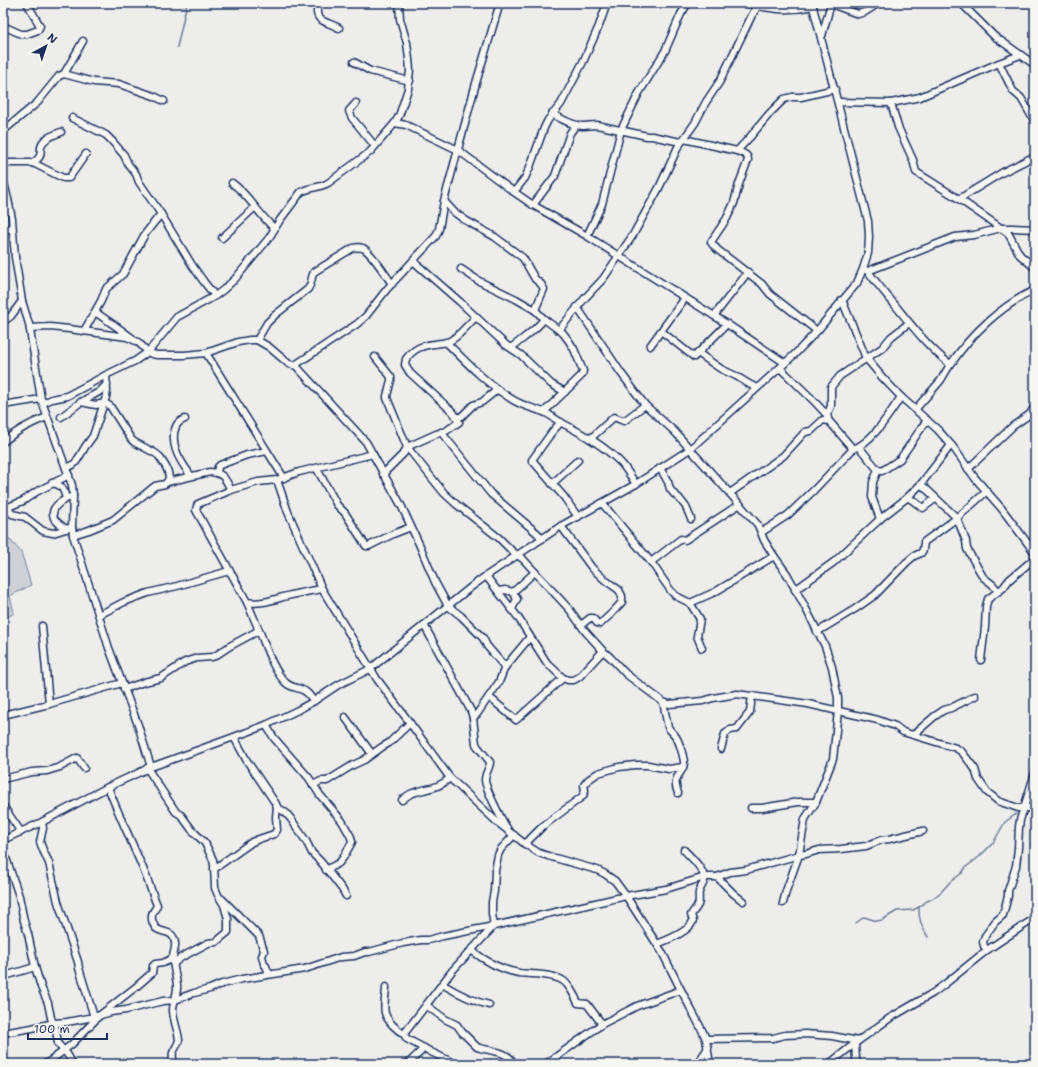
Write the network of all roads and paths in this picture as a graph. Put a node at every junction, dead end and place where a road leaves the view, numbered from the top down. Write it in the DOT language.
graph roads {
  1 [pos="27,3"];
  2 [pos="319,3"];
  3 [pos="399,3"];
  4 [pos="500,3"];
  5 [pos="607,3"];
  6 [pos="688,3"];
  7 [pos="745,3"];
  8 [pos="831,3"];
  9 [pos="879,3"];
  10 [pos="961,3"];
  11 [pos="813,5"];
  12 [pos="758,6"];
  13 [pos="3,26"];
  14 [pos="339,28"];
  15 [pos="822,37"];
  16 [pos="83,41"];
  17 [pos="1020,55"];
  18 [pos="354,62"];
  19 [pos="999,63"];
  20 [pos="1035,66"];
  21 [pos="64,74"];
  22 [pos="410,81"];
  23 [pos="835,89"];
  24 [pos="164,101"];
  25 [pos="838,102"];
  26 [pos="356,103"];
  27 [pos="891,103"];
  28 [pos="552,114"];
  29 [pos="72,118"];
  30 [pos="1035,122"];
  31 [pos="395,123"];
  32 [pos="576,125"];
  33 [pos="621,130"];
  34 [pos="3,131"];
  35 [pos="61,132"];
  36 [pos="682,141"];
  37 [pos="375,146"];
  38 [pos="458,150"];
  39 [pos="737,151"];
  40 [pos="86,154"];
  41 [pos="1035,159"];
  42 [pos="3,163"];
  43 [pos="33,163"];
  44 [pos="3,179"];
  45 [pos="232,182"];
  46 [pos="514,192"];
  47 [pos="959,199"];
  48 [pos="444,202"];
  49 [pos="533,205"];
  50 [pos="255,207"];
  51 [pos="161,214"];
  52 [pos="274,228"];
  53 [pos="1002,228"];
  54 [pos="3,229"];
  55 [pos="12,229"];
  56 [pos="1035,229"];
  57 [pos="587,236"];
  58 [pos="222,238"];
  59 [pos="619,256"];
  60 [pos="413,261"];
  61 [pos="461,268"];
  62 [pos="1035,268"];
  63 [pos="866,270"];
  64 [pos="748,272"];
  65 [pos="392,284"];
  66 [pos="1035,290"];
  67 [pos="215,296"];
  68 [pos="685,298"];
  69 [pos="842,300"];
  70 [pos="22,301"];
  71 [pos="577,307"];
  72 [pos="535,310"];
  73 [pos="95,312"];
  74 [pos="476,316"];
  75 [pos="714,316"];
  76 [pos="544,319"];
  77 [pos="3,322"];
  78 [pos="909,323"];
  79 [pos="727,324"];
  80 [pos="30,328"];
  81 [pos="559,330"];
  82 [pos="84,331"];
  83 [pos="661,331"];
  84 [pos="817,331"];
  85 [pos="134,339"];
  86 [pos="257,340"];
  87 [pos="446,342"];
  88 [pos="650,346"];
  89 [pos="511,348"];
  90 [pos="148,352"];
  91 [pos="206,353"];
  92 [pos="698,353"];
  93 [pos="375,357"];
  94 [pos="866,358"];
  95 [pos="950,364"];
  96 [pos="782,365"];
  97 [pos="297,366"];
  98 [pos="106,375"];
  99 [pos="107,384"];
  100 [pos="757,388"];
  101 [pos="497,390"];
  102 [pos="564,392"];
  103 [pos="901,397"];
  104 [pos="42,401"];
  105 [pos="80,402"];
  106 [pos="105,404"];
  107 [pos="3,405"];
  108 [pos="645,405"];
  109 [pos="1035,406"];
  110 [pos="915,410"];
  111 [pos="544,412"];
  112 [pos="47,417"];
  113 [pos="61,417"];
  114 [pos="457,418"];
  115 [pos="828,418"];
  116 [pos="184,419"];
  117 [pos="927,420"];
  118 [pos="561,422"];
  119 [pos="442,432"];
  120 [pos="590,439"];
  121 [pos="3,442"];
  122 [pos="951,446"];
  123 [pos="407,447"];
  124 [pos="856,448"];
  125 [pos="690,449"];
  126 [pos="267,451"];
  127 [pos="373,454"];
  128 [pos="578,460"];
  129 [pos="66,468"];
  130 [pos="660,468"];
  131 [pos="317,469"];
  132 [pos="968,469"];
  133 [pos="878,470"];
  134 [pos="217,472"];
  135 [pos="383,474"];
  136 [pos="69,475"];
  137 [pos="191,476"];
  138 [pos="284,478"];
  139 [pos="277,480"];
  140 [pos="168,482"];
  141 [pos="52,484"];
  142 [pos="552,484"];
  143 [pos="636,484"];
  144 [pos="921,484"];
  145 [pos="231,490"];
  146 [pos="987,491"];
  147 [pos="730,493"];
  148 [pos="73,496"];
  149 [pos="908,497"];
  150 [pos="66,498"];
  151 [pos="935,499"];
  152 [pos="602,503"];
  153 [pos="740,504"];
  154 [pos="5,508"];
  155 [pos="578,517"];
  156 [pos="957,518"];
  157 [pos="691,519"];
  158 [pos="880,519"];
  159 [pos="411,526"];
  160 [pos="561,526"];
  161 [pos="69,528"];
  162 [pos="762,532"];
  163 [pos="73,535"];
  164 [pos="542,539"];
  165 [pos="1035,553"];
  166 [pos="518,555"];
  167 [pos="774,556"];
  168 [pos="1035,558"];
  169 [pos="651,562"];
  170 [pos="229,571"];
  171 [pos="535,572"];
  172 [pos="486,576"];
  173 [pos="322,589"];
  174 [pos="795,590"];
  175 [pos="498,591"];
  176 [pos="998,591"];
  177 [pos="513,592"];
  178 [pos="247,602"];
  179 [pos="690,604"];
  180 [pos="448,606"];
  181 [pos="512,609"];
  182 [pos="99,615"];
  183 [pos="424,625"];
  184 [pos="581,625"];
  185 [pos="42,626"];
  186 [pos="258,628"];
  187 [pos="817,632"];
  188 [pos="530,638"];
  189 [pos="702,648"];
  190 [pos="603,651"];
  191 [pos="981,660"];
  192 [pos="505,667"];
  193 [pos="370,670"];
  194 [pos="563,678"];
  195 [pos="123,686"];
  196 [pos="752,696"];
  197 [pos="975,696"];
  198 [pos="488,697"];
  199 [pos="314,702"];
  200 [pos="663,702"];
  201 [pos="49,704"];
  202 [pos="838,711"];
  203 [pos="3,715"];
  204 [pos="345,717"];
  205 [pos="473,718"];
  206 [pos="410,723"];
  207 [pos="266,725"];
  208 [pos="913,735"];
  209 [pos="234,737"];
  210 [pos="721,749"];
  211 [pos="372,754"];
  212 [pos="683,767"];
  213 [pos="84,768"];
  214 [pos="149,768"];
  215 [pos="1035,773"];
  216 [pos="3,778"];
  217 [pos="450,778"];
  218 [pos="313,785"];
  219 [pos="108,786"];
  220 [pos="678,793"];
  221 [pos="402,800"];
  222 [pos="816,802"];
  223 [pos="3,806"];
  224 [pos="277,807"];
  225 [pos="751,808"];
  226 [pos="1024,808"];
  227 [pos="1035,808"];
  228 [pos="42,822"];
  229 [pos="923,831"];
  230 [pos="21,832"];
  231 [pos="512,834"];
  232 [pos="3,840"];
  233 [pos="525,844"];
  234 [pos="3,849"];
  235 [pos="684,850"];
  236 [pos="799,855"];
  237 [pos="214,869"];
  238 [pos="326,870"];
  239 [pos="705,877"];
  240 [pos="717,877"];
  241 [pos="218,895"];
  242 [pos="346,896"];
  243 [pos="626,896"];
  244 [pos="743,901"];
  245 [pos="783,903"];
  246 [pos="1035,918"];
  247 [pos="494,926"];
  248 [pos="657,944"];
  249 [pos="471,950"];
  250 [pos="987,950"];
  251 [pos="174,961"];
  252 [pos="3,967"];
  253 [pos="35,967"];
  254 [pos="269,974"];
  255 [pos="442,984"];
  256 [pos="386,987"];
  257 [pos="681,990"];
  258 [pos="175,1000"];
  259 [pos="426,1005"];
  260 [pos="489,1005"];
  261 [pos="97,1016"];
  262 [pos="54,1023"];
  263 [pos="602,1024"];
  264 [pos="3,1032"];
  265 [pos="404,1034"];
  266 [pos="706,1039"];
  267 [pos="856,1042"];
  268 [pos="424,1048"];
  269 [pos="708,1048"];
  270 [pos="64,1051"];
  271 [pos="45,1064"];
  272 [pos="73,1064"];
  273 [pos="174,1064"];
  274 [pos="408,1064"];
  275 [pos="456,1064"];
  276 [pos="514,1064"];
  277 [pos="546,1064"];
  278 [pos="696,1064"];
  279 [pos="710,1064"];
  280 [pos="829,1064"];
  281 [pos="857,1064"];
  1 -- 13 [label="street"];
  2 -- 14 [label="street"];
  3 -- 22 [label="street"];
  4 -- 38 [label="street"];
  5 -- 28 [label="street"];
  6 -- 33 [label="street"];
  7 -- 12 [label="street"];
  8 -- 9 [label="street"];
  8 -- 15 [label="street"];
  10 -- 17 [label="street"];
  11 -- 12 [label="street"];
  11 -- 15 [label="street"];
  12 -- 36 [label="street"];
  15 -- 23 [label="street"];
  16 -- 21 [label="street"];
  17 -- 19 [label="street"];
  17 -- 20 [label="street"];
  18 -- 22 [label="street"];
  19 -- 27 [label="street"];
  19 -- 30 [label="street"];
  21 -- 24 [label="street"];
  21 -- 34 [label="street"];
  22 -- 31 [label="street"];
  23 -- 25 [label="street"];
  23 -- 39 [label="street"];
  25 -- 27 [label="street"];
  25 -- 63 [label="street"];
  26 -- 37 [label="street"];
  27 -- 47 [label="street"];
  28 -- 32 [label="street"];
  28 -- 46 [label="street"];
  29 -- 51 [label="street"];
  31 -- 37 [label="street"];
  31 -- 38 [label="street"];
  32 -- 33 [label="street"];
  32 -- 49 [label="street"];
  33 -- 36 [label="street"];
  33 -- 57 [label="street"];
  35 -- 43 [label="street"];
  36 -- 39 [label="street"];
  36 -- 59 [label="street"];
  37 -- 52 [label="street"];
  38 -- 46 [label="street"];
  38 -- 48 [label="street"];
  39 -- 64 [label="street"];
  40 -- 43 [label="street"];
  41 -- 47 [label="street"];
  42 -- 43 [label="street"];
  44 -- 55 [label="street"];
  45 -- 50 [label="street"];
  46 -- 49 [label="street"];
  47 -- 53 [label="street"];
  48 -- 60 [label="street"];
  48 -- 72 [label="street"];
  49 -- 57 [label="street"];
  50 -- 52 [label="street"];
  50 -- 58 [label="street"];
  51 -- 67 [label="street"];
  51 -- 73 [label="street"];
  52 -- 67 [label="street"];
  53 -- 56 [label="street"];
  53 -- 62 [label="street"];
  53 -- 63 [label="street"];
  54 -- 55 [label="street"];
  55 -- 70 [label="street"];
  57 -- 59 [label="street"];
  59 -- 68 [label="street"];
  59 -- 71 [label="street"];
  60 -- 65 [label="street"];
  60 -- 74 [label="street"];
  61 -- 72 [label="street"];
  63 -- 69 [label="street"];
  63 -- 78 [label="street"];
  64 -- 75 [label="street"];
  64 -- 84 [label="street"];
  65 -- 86 [label="street"];
  65 -- 97 [label="street"];
  66 -- 95 [label="street"];
  67 -- 90 [label="street"];
  68 -- 75 [label="street"];
  68 -- 83 [label="street"];
  69 -- 84 [label="street"];
  69 -- 94 [label="street"];
  70 -- 77 [label="street"];
  70 -- 80 [label="street"];
  71 -- 81 [label="street"];
  71 -- 108 [label="street"];
  72 -- 76 [label="street"];
  73 -- 82 [label="street"];
  73 -- 85 [label="street"];
  74 -- 87 [label="street"];
  74 -- 89 [label="street"];
  75 -- 79 [label="street"];
  76 -- 81 [label="street"];
  76 -- 89 [label="street"];
  78 -- 94 [label="street"];
  78 -- 95 [label="street"];
  79 -- 92 [label="street"];
  79 -- 96 [label="street"];
  80 -- 82 [label="street"];
  80 -- 104 [label="street"];
  81 -- 102 [label="street"];
  82 -- 85 [label="street"];
  83 -- 88 [label="street"];
  83 -- 92 [label="street"];
  84 -- 96 [label="street"];
  85 -- 90 [label="street"];
  86 -- 91 [label="street"];
  86 -- 97 [label="street"];
  87 -- 101 [label="street"];
  87 -- 114 [label="street"];
  89 -- 102 [label="street"];
  90 -- 91 [label="street"];
  90 -- 98 [label="street"];
  91 -- 126 [label="street"];
  92 -- 100 [label="street"];
  93 -- 123 [label="street"];
  94 -- 103 [label="street"];
  94 -- 115 [label="street"];
  95 -- 110 [label="street"];
  96 -- 100 [label="street"];
  96 -- 115 [label="street"];
  97 -- 127 [label="street"];
  98 -- 99 [label="street"];
  98 -- 104 [label="street"];
  99 -- 105 [label="street"];
  99 -- 106 [label="street"];
  100 -- 125 [label="street"];
  101 -- 111 [label="street"];
  101 -- 114 [label="street"];
  102 -- 111 [label="street"];
  103 -- 110 [label="street"];
  103 -- 124 [label="street"];
  104 -- 107 [label="street"];
  104 -- 112 [label="street"];
  105 -- 106 [label="street"];
  105 -- 113 [label="street"];
  106 -- 129 [label="street"];
  106 -- 140 [label="street"];
  108 -- 120 [label="street"];
  108 -- 125 [label="street"];
  109 -- 132 [label="street"];
  110 -- 117 [label="street"];
  111 -- 118 [label="street"];
  112 -- 121 [label="street"];
  112 -- 129 [label="street"];
  114 -- 119 [label="street"];
  115 -- 124 [label="street"];
  115 -- 147 [label="street"];
  116 -- 137 [label="street"];
  117 -- 122 [label="street"];
  117 -- 133 [label="street"];
  118 -- 120 [label="street"];
  118 -- 142 [label="street"];
  119 -- 123 [label="street"];
  119 -- 164 [label="street"];
  120 -- 143 [label="street"];
  122 -- 132 [label="street"];
  122 -- 144 [label="street"];
  123 -- 135 [label="street"];
  123 -- 166 [label="street"];
  124 -- 133 [label="street"];
  124 -- 162 [label="street"];
  125 -- 130 [label="street"];
  125 -- 147 [label="street"];
  126 -- 134 [label="street"];
  126 -- 138 [label="street"];
  127 -- 131 [label="street"];
  127 -- 135 [label="street"];
  128 -- 142 [label="street"];
  129 -- 136 [label="street"];
  130 -- 143 [label="street"];
  130 -- 157 [label="street"];
  131 -- 138 [label="street"];
  131 -- 159 [label="street"];
  132 -- 146 [label="street"];
  133 -- 158 [label="street"];
  134 -- 137 [label="street"];
  134 -- 145 [label="street"];
  135 -- 159 [label="street"];
  136 -- 141 [label="street"];
  136 -- 148 [label="street"];
  137 -- 140 [label="street"];
  138 -- 139 [label="street"];
  139 -- 145 [label="street"];
  139 -- 173 [label="street"];
  140 -- 163 [label="street"];
  141 -- 150 [label="street"];
  141 -- 154 [label="street"];
  142 -- 155 [label="street"];
  143 -- 152 [label="street"];
  144 -- 149 [label="street"];
  144 -- 151 [label="street"];
  145 -- 170 [label="street"];
  146 -- 156 [label="street"];
  146 -- 165 [label="street"];
  147 -- 153 [label="street"];
  148 -- 150 [label="street"];
  148 -- 161 [label="street"];
  149 -- 151 [label="street"];
  149 -- 158 [label="street"];
  150 -- 161 [label="street"];
  151 -- 156 [label="street"];
  152 -- 155 [label="street"];
  152 -- 169 [label="street"];
  153 -- 162 [label="street"];
  153 -- 169 [label="street"];
  154 -- 161 [label="street"];
  155 -- 160 [label="street"];
  156 -- 176 [label="street"];
  156 -- 187 [label="street"];
  158 -- 174 [label="street"];
  159 -- 180 [label="street"];
  160 -- 164 [label="street"];
  160 -- 184 [label="street"];
  161 -- 163 [label="street"];
  162 -- 167 [label="street"];
  163 -- 182 [label="street"];
  164 -- 166 [label="street"];
  166 -- 171 [label="street"];
  166 -- 172 [label="street"];
  167 -- 174 [label="street"];
  167 -- 179 [label="street"];
  168 -- 176 [label="street"];
  169 -- 179 [label="street"];
  170 -- 178 [label="street"];
  170 -- 182 [label="street"];
  171 -- 177 [label="street"];
  171 -- 184 [label="street"];
  172 -- 175 [label="street"];
  172 -- 180 [label="street"];
  173 -- 178 [label="street"];
  173 -- 193 [label="street"];
  174 -- 187 [label="street"];
  175 -- 177 [label="street"];
  175 -- 181 [label="street"];
  176 -- 191 [label="street"];
  177 -- 181 [label="street"];
  178 -- 186 [label="street"];
  179 -- 189 [label="street"];
  180 -- 183 [label="street"];
  180 -- 192 [label="street"];
  181 -- 188 [label="street"];
  182 -- 195 [label="street"];
  183 -- 193 [label="street"];
  183 -- 205 [label="street"];
  184 -- 190 [label="street"];
  185 -- 201 [label="street"];
  186 -- 195 [label="street"];
  186 -- 199 [label="street"];
  187 -- 202 [label="street"];
  188 -- 192 [label="street"];
  188 -- 194 [label="street"];
  190 -- 194 [label="street"];
  190 -- 200 [label="street"];
  192 -- 198 [label="street"];
  193 -- 199 [label="street"];
  193 -- 206 [label="street"];
  194 -- 198 [label="street"];
  195 -- 201 [label="street"];
  195 -- 214 [label="street"];
  196 -- 200 [label="street"];
  196 -- 202 [label="street"];
  196 -- 210 [label="street"];
  197 -- 208 [label="street"];
  198 -- 205 [label="street"];
  199 -- 207 [label="street"];
  200 -- 212 [label="street"];
  201 -- 203 [label="street"];
  202 -- 208 [label="street"];
  202 -- 222 [label="street"];
  204 -- 211 [label="street"];
  205 -- 231 [label="street"];
  206 -- 211 [label="street"];
  206 -- 217 [label="street"];
  207 -- 209 [label="street"];
  207 -- 218 [label="street"];
  208 -- 226 [label="street"];
  209 -- 214 [label="street"];
  209 -- 224 [label="street"];
  211 -- 218 [label="street"];
  212 -- 220 [label="street"];
  212 -- 233 [label="street"];
  213 -- 216 [label="street"];
  214 -- 219 [label="street"];
  214 -- 237 [label="street"];
  215 -- 226 [label="street"];
  217 -- 221 [label="street"];
  217 -- 231 [label="street"];
  218 -- 238 [label="street"];
  219 -- 228 [label="street"];
  219 -- 251 [label="street"];
  222 -- 225 [label="street"];
  222 -- 236 [label="street"];
  223 -- 230 [label="street"];
  224 -- 237 [label="street"];
  224 -- 238 [label="street"];
  226 -- 227 [label="street"];
  226 -- 250 [label="street"];
  228 -- 230 [label="street"];
  228 -- 261 [label="street"];
  229 -- 236 [label="street"];
  230 -- 232 [label="street"];
  231 -- 233 [label="street"];
  231 -- 247 [label="street"];
  233 -- 243 [label="street"];
  234 -- 253 [label="street"];
  235 -- 239 [label="street"];
  236 -- 240 [label="street"];
  236 -- 245 [label="street"];
  237 -- 241 [label="street"];
  238 -- 242 [label="street"];
  239 -- 240 [label="street"];
  239 -- 243 [label="street"];
  239 -- 248 [label="street"];
  240 -- 244 [label="street"];
  241 -- 251 [label="street"];
  241 -- 254 [label="street"];
  243 -- 247 [label="street"];
  243 -- 248 [label="street"];
  246 -- 250 [label="street"];
  247 -- 249 [label="street"];
  247 -- 254 [label="street"];
  248 -- 257 [label="street"];
  249 -- 255 [label="street"];
  249 -- 263 [label="street"];
  250 -- 267 [label="street"];
  251 -- 258 [label="street"];
  251 -- 261 [label="street"];
  252 -- 253 [label="street"];
  253 -- 262 [label="street"];
  254 -- 258 [label="street"];
  255 -- 259 [label="street"];
  255 -- 260 [label="street"];
  256 -- 265 [label="street"];
  257 -- 263 [label="street"];
  257 -- 266 [label="street"];
  258 -- 261 [label="street"];
  258 -- 273 [label="street"];
  259 -- 265 [label="street"];
  259 -- 276 [label="street"];
  261 -- 262 [label="street"];
  261 -- 270 [label="street"];
  262 -- 264 [label="street"];
  262 -- 270 [label="street"];
  263 -- 277 [label="street"];
  265 -- 268 [label="street"];
  266 -- 267 [label="street"];
  266 -- 269 [label="street"];
  267 -- 280 [label="street"];
  267 -- 281 [label="street"];
  268 -- 274 [label="street"];
  268 -- 275 [label="street"];
  269 -- 278 [label="street"];
  269 -- 279 [label="street"];
  270 -- 271 [label="street"];
  270 -- 272 [label="street"];
}
